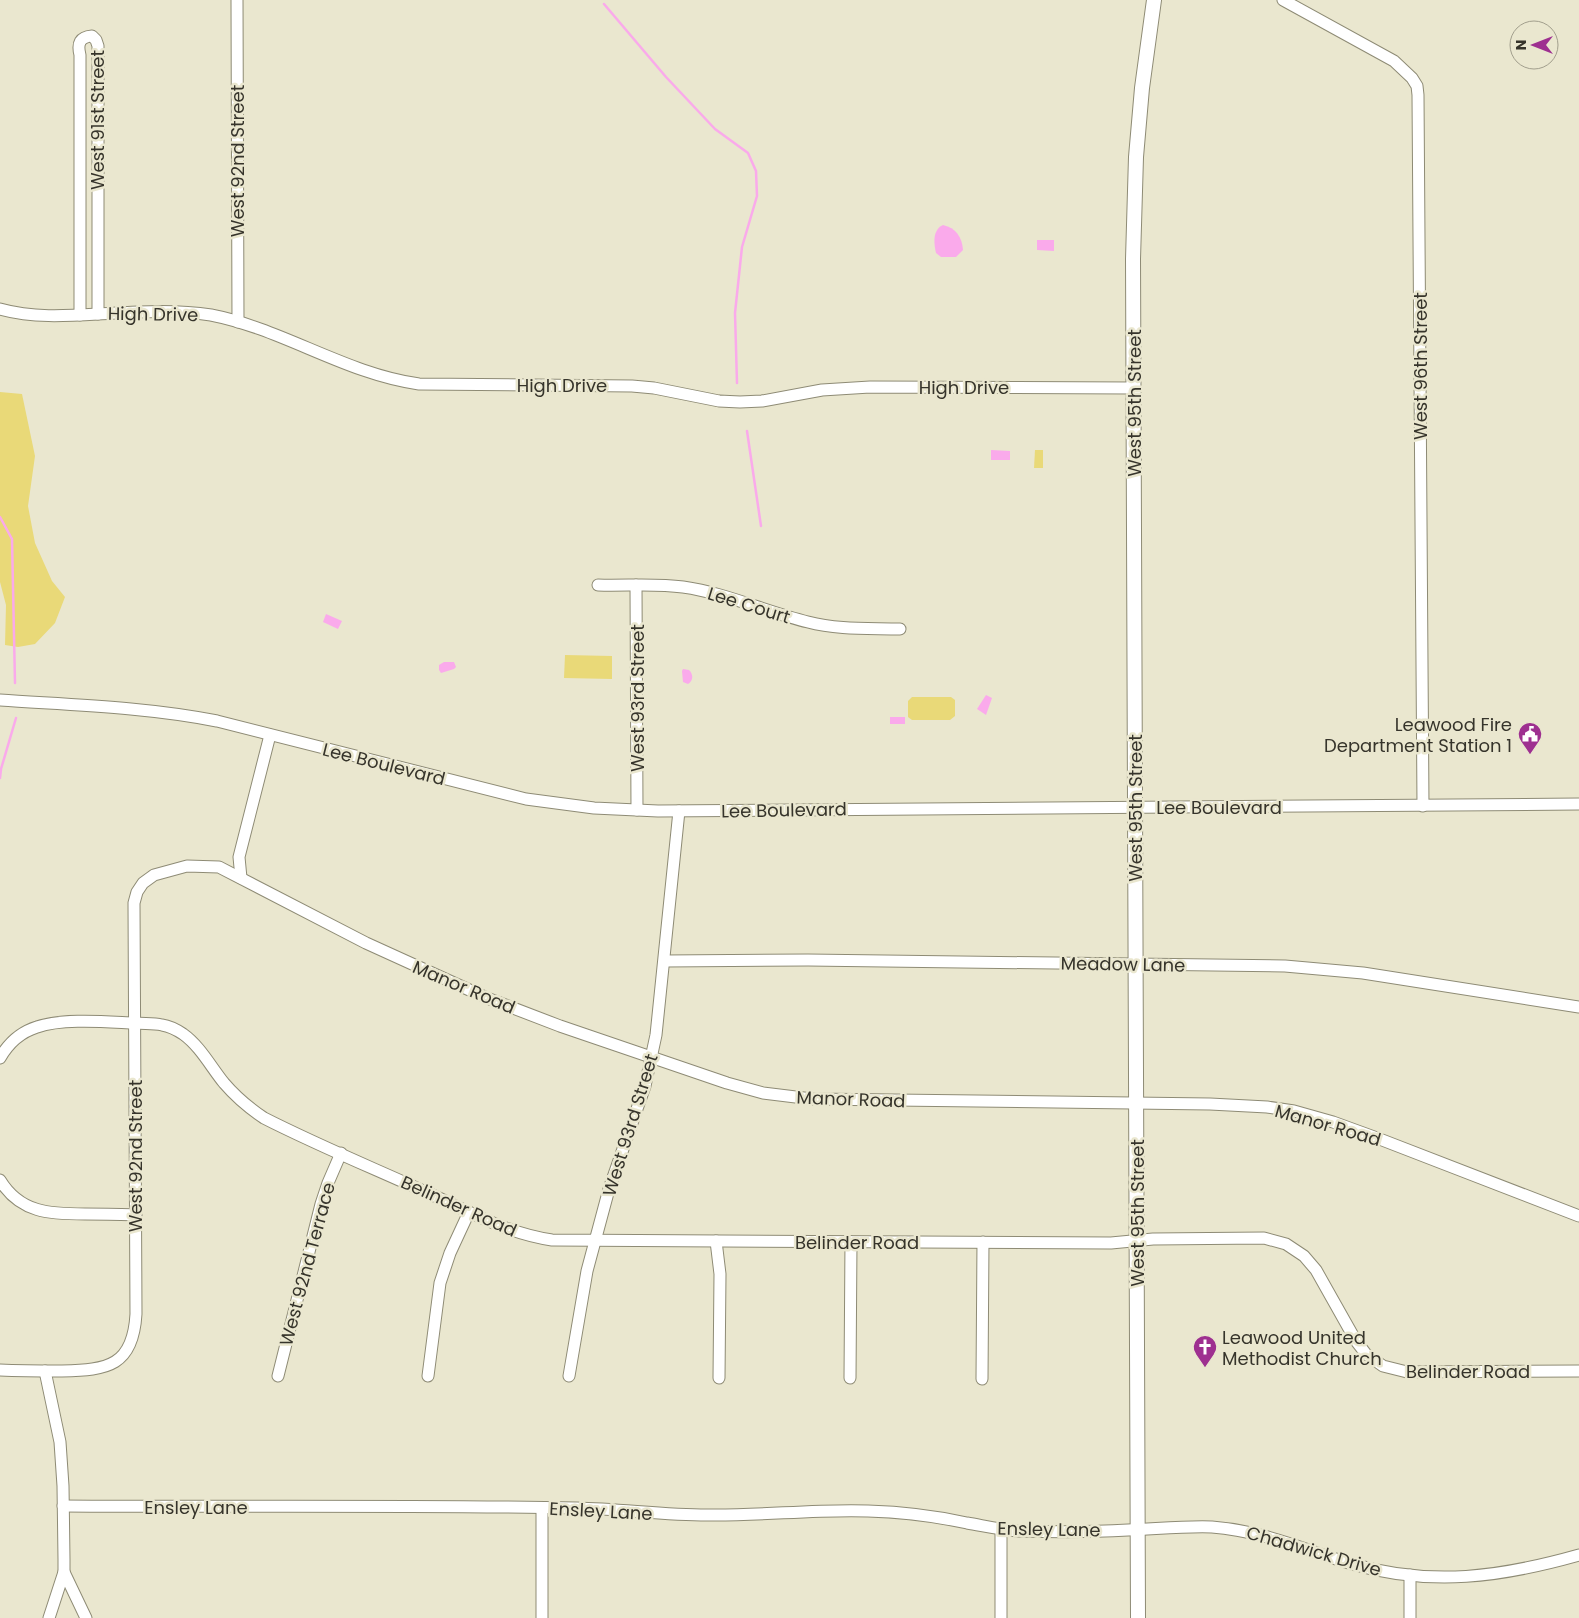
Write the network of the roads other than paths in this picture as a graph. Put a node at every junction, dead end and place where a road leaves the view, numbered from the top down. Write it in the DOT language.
graph roads {
  1 [pos="238,0"];
  2 [pos="1154,0"];
  3 [pos="1283,0"];
  4 [pos="0,309"];
  5 [pos="98,314"];
  6 [pos="80,315"];
  7 [pos="238,322"];
  8 [pos="1133,388"];
  9 [pos="598,585"];
  10 [pos="636,585"];
  11 [pos="900,629"];
  12 [pos="0,700"];
  13 [pos="270,735"];
  14 [pos="1579,804"];
  15 [pos="1423,806"];
  16 [pos="1136,808"];
  17 [pos="637,810"];
  18 [pos="679,811"];
  19 [pos="239,857"];
  20 [pos="219,867"];
  21 [pos="151,877"];
  22 [pos="241,878"];
  23 [pos="665,960"];
  24 [pos="1136,964"];
  25 [pos="1579,1007"];
  26 [pos="135,1023"];
  27 [pos="0,1058"];
  28 [pos="652,1058"];
  29 [pos="1137,1104"];
  30 [pos="341,1153"];
  31 [pos="0,1180"];
  32 [pos="470,1212"];
  33 [pos="136,1215"];
  34 [pos="1579,1216"];
  35 [pos="1137,1240"];
  36 [pos="595,1241"];
  37 [pos="716,1241"];
  38 [pos="851,1242"];
  39 [pos="983,1242"];
  40 [pos="0,1370"];
  41 [pos="44,1371"];
  42 [pos="1579,1371"];
  43 [pos="278,1376"];
  44 [pos="428,1376"];
  45 [pos="569,1376"];
  46 [pos="719,1378"];
  47 [pos="850,1378"];
  48 [pos="982,1379"];
  49 [pos="63,1506"];
  50 [pos="542,1508"];
  51 [pos="1001,1529"];
  52 [pos="1137,1530"];
  53 [pos="1579,1555"];
  54 [pos="64,1572"];
  55 [pos="1410,1575"];
  56 [pos="49,1618"];
  57 [pos="86,1618"];
  58 [pos="542,1618"];
  59 [pos="1001,1618"];
  60 [pos="1138,1618"];
  61 [pos="1410,1618"];
  1 -- 7 [label="street, West 92nd Street"];
  2 -- 8 [label="main road, West 95th Street"];
  3 -- 15 [label="street, West 96th Street"];
  4 -- 6 [label="street, High Drive"];
  5 -- 6 [label="street, High Drive"];
  5 -- 6 [label="street, West 91st Street"];
  5 -- 7 [label="street, High Drive"];
  7 -- 8 [label="street, High Drive"];
  8 -- 16 [label="main road, West 95th Street"];
  9 -- 10 [label="street, Lee Court"];
  10 -- 11 [label="street, Lee Court"];
  10 -- 17 [label="street, West 93rd Street"];
  12 -- 13 [label="street, Lee Boulevard"];
  13 -- 17 [label="street, Lee Boulevard"];
  13 -- 19 [label="street"];
  14 -- 15 [label="street, Lee Boulevard"];
  15 -- 16 [label="street, Lee Boulevard"];
  16 -- 18 [label="street, Lee Boulevard"];
  16 -- 24 [label="main road, West 95th Street"];
  17 -- 18 [label="street, Lee Boulevard"];
  18 -- 23 [label="street, West 93rd Street"];
  19 -- 20 [label="street"];
  19 -- 22 [label="street"];
  20 -- 21 [label="street, Manor Road"];
  20 -- 22 [label="street, Manor Road"];
  21 -- 26 [label="street, West 92nd Street"];
  22 -- 28 [label="street, Manor Road"];
  23 -- 24 [label="street, Meadow Lane"];
  23 -- 28 [label="street, West 93rd Street"];
  24 -- 25 [label="street, Meadow Lane"];
  24 -- 29 [label="main road, West 95th Street"];
  26 -- 27 [label="street, Belinder Road"];
  26 -- 30 [label="street, Belinder Road"];
  26 -- 33 [label="street, West 92nd Street"];
  28 -- 29 [label="street, Manor Road"];
  28 -- 36 [label="street, West 93rd Street"];
  29 -- 34 [label="street, Manor Road"];
  29 -- 35 [label="main road, West 95th Street"];
  30 -- 32 [label="street, Belinder Road"];
  30 -- 43 [label="street, West 92nd Terrace"];
  31 -- 33 [label="street"];
  32 -- 36 [label="street, Belinder Road"];
  32 -- 44 [label="street"];
  33 -- 41 [label="street, West 92nd Street"];
  35 -- 39 [label="street, Belinder Road"];
  35 -- 42 [label="street, Belinder Road"];
  35 -- 52 [label="main road, West 95th Street"];
  36 -- 37 [label="street, Belinder Road"];
  36 -- 45 [label="street, West 93rd Street"];
  37 -- 38 [label="street, Belinder Road"];
  37 -- 46 [label="street"];
  38 -- 39 [label="street, Belinder Road"];
  38 -- 47 [label="street"];
  39 -- 48 [label="street"];
  40 -- 41 [label="street"];
  41 -- 49 [label="street"];
  49 -- 50 [label="street, Ensley Lane"];
  49 -- 54 [label="street"];
  50 -- 51 [label="street, Ensley Lane"];
  50 -- 58 [label="street"];
  51 -- 52 [label="street, Ensley Lane"];
  51 -- 59 [label="street"];
  52 -- 55 [label="street, Chadwick Drive"];
  52 -- 60 [label="main road, West 95th Street"];
  53 -- 55 [label="street, Chadwick Drive"];
  54 -- 56 [label="street"];
  54 -- 57 [label="street"];
  55 -- 61 [label="street"];
}
